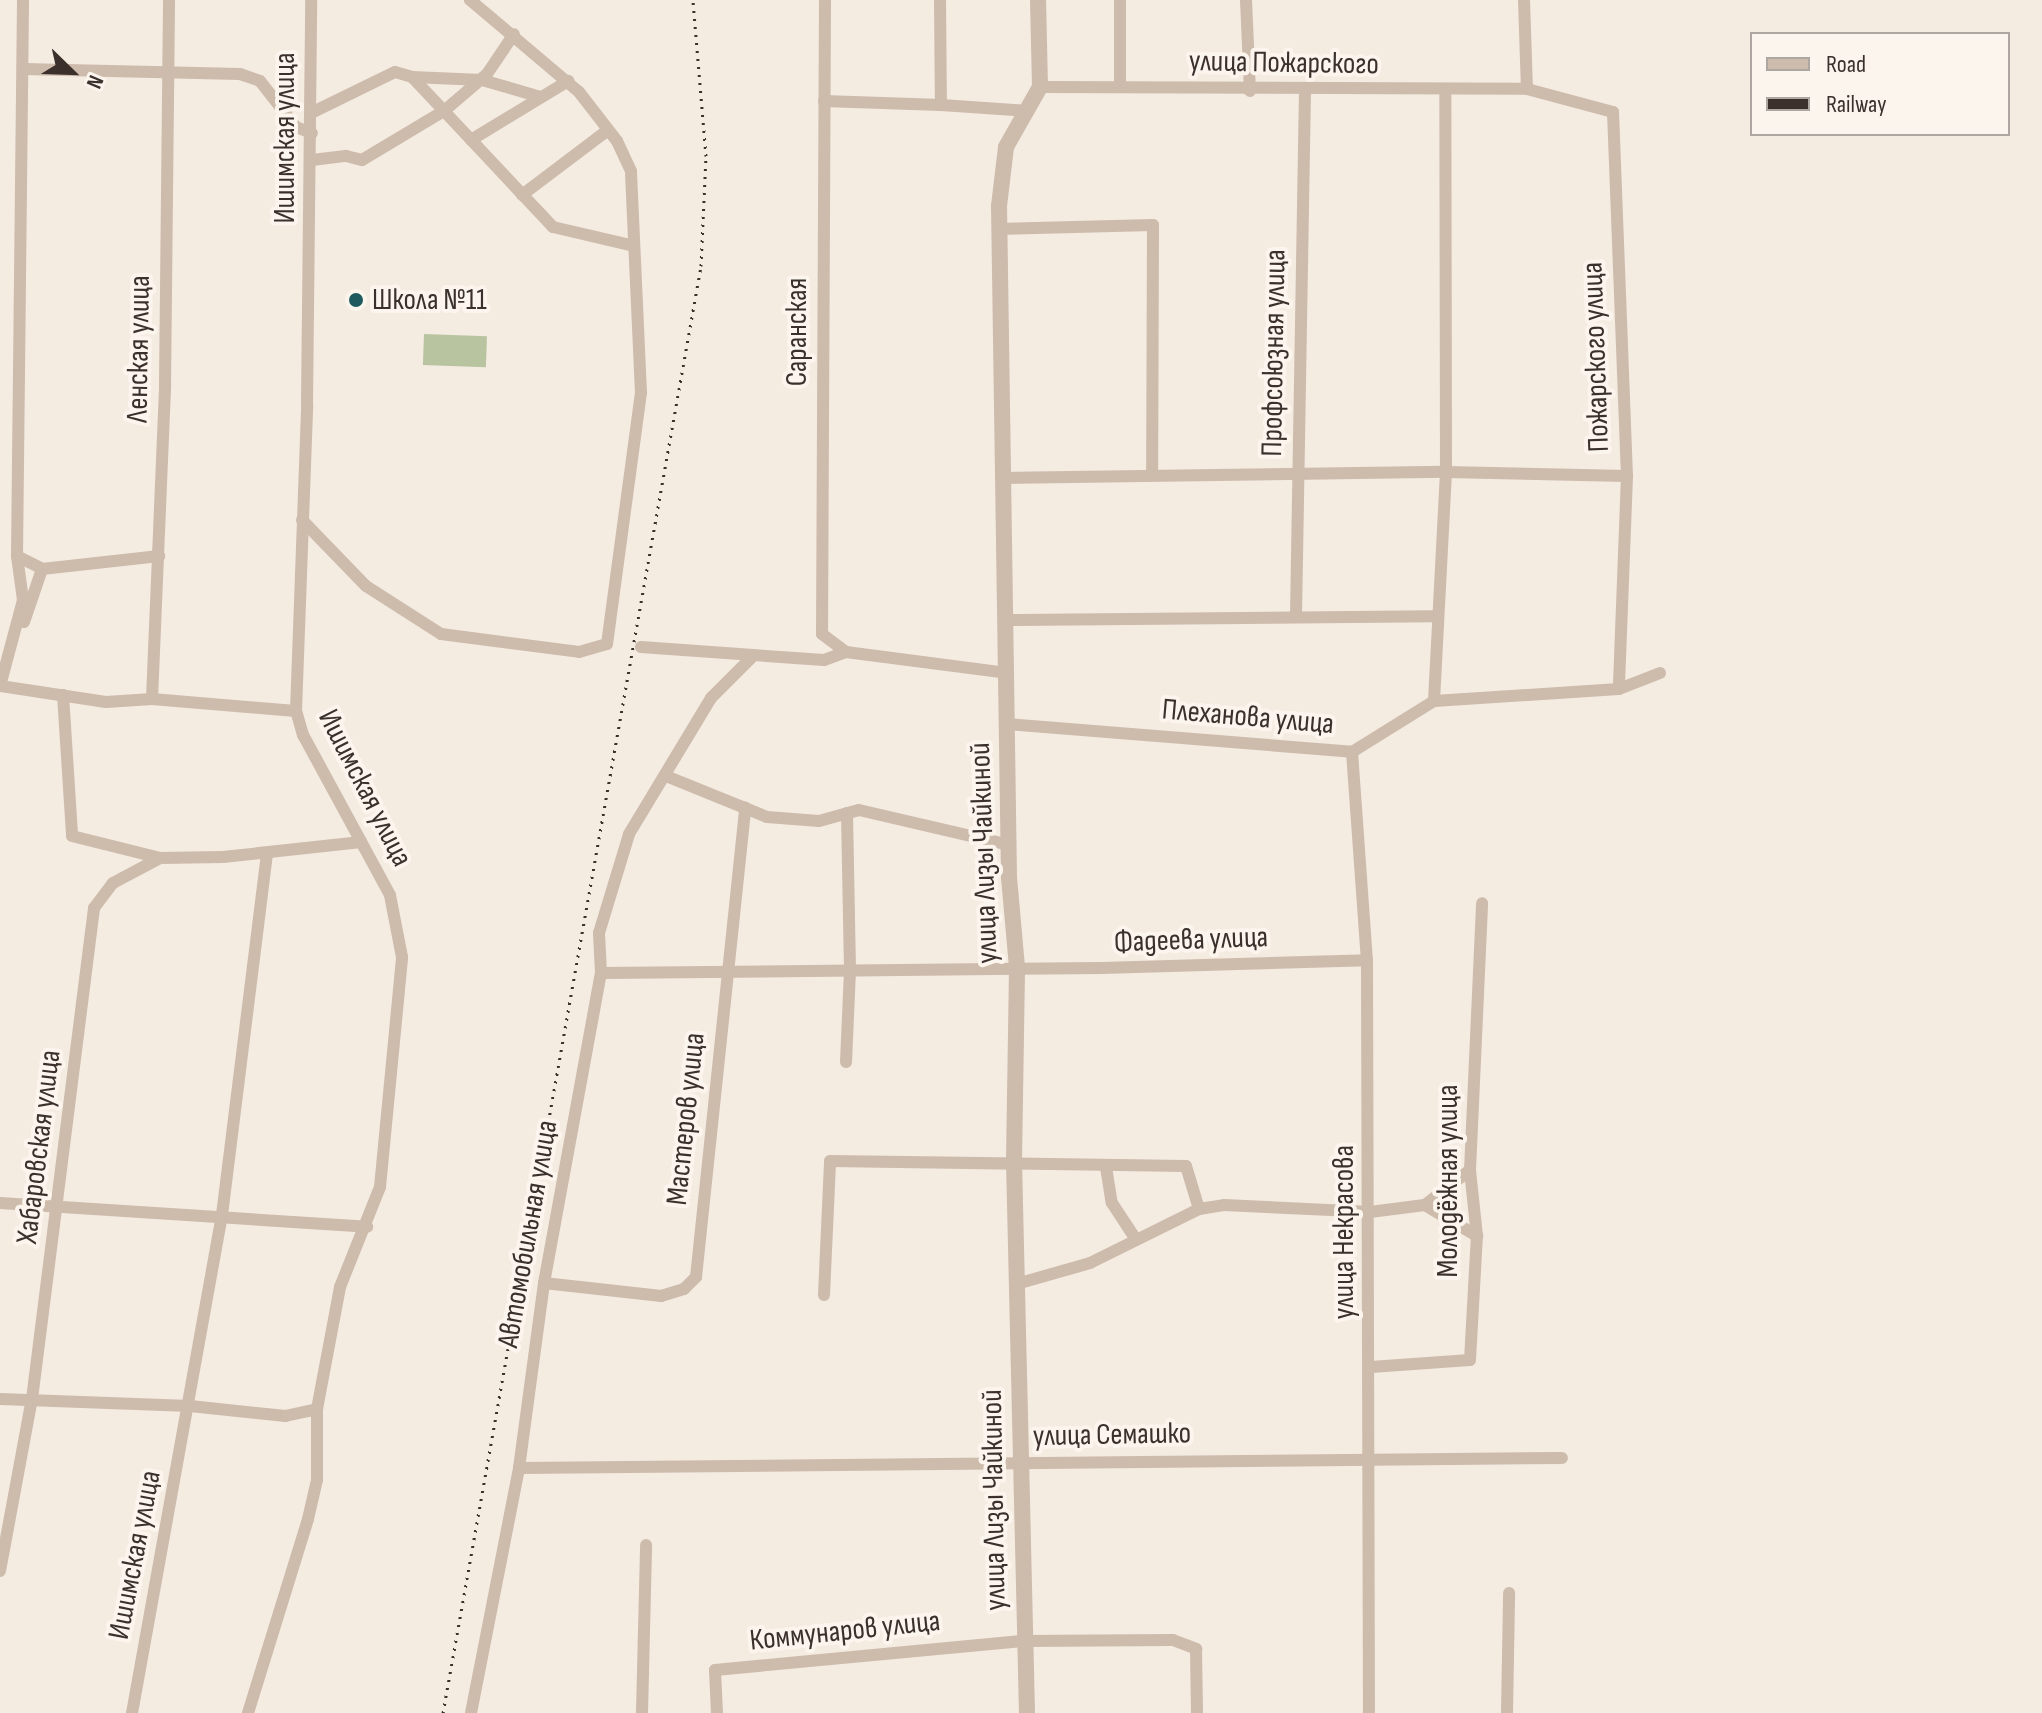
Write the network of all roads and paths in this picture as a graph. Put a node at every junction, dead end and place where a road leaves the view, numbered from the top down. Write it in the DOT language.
graph roads {
  1 [pos="23,0"];
  2 [pos="169,0"];
  3 [pos="311,0"];
  4 [pos="470,0"];
  5 [pos="825,0"];
  6 [pos="940,0"];
  7 [pos="1038,0"];
  8 [pos="1120,0"];
  9 [pos="1246,0"];
  10 [pos="1524,0"];
  11 [pos="514,34"];
  12 [pos="23,69"];
  13 [pos="168,72"];
  14 [pos="412,77"];
  15 [pos="482,80"];
  16 [pos="568,81"];
  17 [pos="1120,85"];
  18 [pos="1040,87"];
  19 [pos="1527,89"];
  20 [pos="1305,90"];
  21 [pos="1445,90"];
  22 [pos="1250,91"];
  23 [pos="541,97"];
  24 [pos="824,101"];
  25 [pos="941,105"];
  26 [pos="444,111"];
  27 [pos="1028,111"];
  28 [pos="311,113"];
  29 [pos="608,130"];
  30 [pos="312,133"];
  31 [pos="471,140"];
  32 [pos="312,160"];
  33 [pos="522,195"];
  34 [pos="999,229"];
  35 [pos="634,246"];
  36 [pos="1446,472"];
  37 [pos="1152,475"];
  38 [pos="1297,476"];
  39 [pos="1627,476"];
  40 [pos="1004,478"];
  41 [pos="302,520"];
  42 [pos="17,556"];
  43 [pos="159,556"];
  44 [pos="42,569"];
  45 [pos="1296,616"];
  46 [pos="1434,616"];
  47 [pos="1006,620"];
  48 [pos="641,647"];
  49 [pos="5,648"];
  50 [pos="846,652"];
  51 [pos="752,657"];
  52 [pos="1007,673"];
  53 [pos="1660,673"];
  54 [pos="0,686"];
  55 [pos="1619,689"];
  56 [pos="63,695"];
  57 [pos="152,699"];
  58 [pos="1434,701"];
  59 [pos="296,711"];
  60 [pos="1007,724"];
  61 [pos="1352,752"];
  62 [pos="666,776"];
  63 [pos="745,808"];
  64 [pos="847,813"];
  65 [pos="361,842"];
  66 [pos="1009,845"];
  67 [pos="267,853"];
  68 [pos="160,858"];
  69 [pos="1482,903"];
  70 [pos="1367,960"];
  71 [pos="1017,967"];
  72 [pos="850,970"];
  73 [pos="601,973"];
  74 [pos="726,974"];
  75 [pos="846,1062"];
  76 [pos="1014,1161"];
  77 [pos="1106,1167"];
  78 [pos="1470,1170"];
  79 [pos="0,1203"];
  80 [pos="58,1205"];
  81 [pos="1425,1205"];
  82 [pos="1199,1209"];
  83 [pos="1370,1212"];
  84 [pos="222,1215"];
  85 [pos="367,1227"];
  86 [pos="1477,1236"];
  87 [pos="1135,1238"];
  88 [pos="544,1283"];
  89 [pos="1020,1283"];
  90 [pos="824,1295"];
  91 [pos="1371,1367"];
  92 [pos="0,1399"];
  93 [pos="32,1399"];
  94 [pos="190,1406"];
  95 [pos="317,1409"];
  96 [pos="1369,1457"];
  97 [pos="1562,1458"];
  98 [pos="1021,1463"];
  99 [pos="519,1468"];
  100 [pos="646,1545"];
  101 [pos="0,1571"];
  102 [pos="1509,1593"];
  103 [pos="1024,1641"];
  104 [pos="132,1713"];
  105 [pos="248,1713"];
  106 [pos="471,1713"];
  107 [pos="642,1713"];
  108 [pos="717,1713"];
  109 [pos="1027,1713"];
  110 [pos="1197,1713"];
  111 [pos="1367,1713"];
  112 [pos="1507,1713"];
  1 -- 12 [label="street"];
  2 -- 13 [label="street, Ленская улица"];
  3 -- 28 [label="street, Ишимская улица"];
  4 -- 11 [label="street"];
  5 -- 24 [label="street, Саранская"];
  6 -- 25 [label="street"];
  7 -- 18 [label="street, улица Лизы Чайкиной"];
  8 -- 17 [label="street"];
  9 -- 22 [label="street"];
  10 -- 19 [label="street"];
  11 -- 15 [label="street"];
  11 -- 16 [label="street"];
  12 -- 13 [label="street"];
  12 -- 42 [label="street"];
  13 -- 30 [label="street"];
  13 -- 43 [label="street, Ленская улица"];
  14 -- 15 [label="street"];
  14 -- 26 [label="street"];
  14 -- 28 [label="street"];
  15 -- 23 [label="street"];
  15 -- 26 [label="street"];
  16 -- 23 [label="street"];
  16 -- 29 [label="street"];
  17 -- 18 [label="street, улица Пожарского"];
  17 -- 22 [label="street, улица Пожарского"];
  18 -- 27 [label="street, улица Лизы Чайкиной"];
  19 -- 21 [label="street, улица Пожарского"];
  19 -- 39 [label="street, Пожарского улица"];
  20 -- 21 [label="street, улица Пожарского"];
  20 -- 22 [label="street, улица Пожарского"];
  20 -- 38 [label="street, Профсоюзная улица"];
  21 -- 36 [label="street"];
  23 -- 31 [label="street"];
  24 -- 25 [label="street"];
  24 -- 50 [label="street, Саранская"];
  25 -- 27 [label="street"];
  26 -- 31 [label="street"];
  26 -- 32 [label="street"];
  27 -- 34 [label="street, улица Лизы Чайкиной"];
  28 -- 30 [label="street, Ишимская улица"];
  29 -- 33 [label="street"];
  29 -- 35 [label="street"];
  30 -- 32 [label="street, Ишимская улица"];
  31 -- 33 [label="street"];
  32 -- 41 [label="street, Ишимская улица"];
  33 -- 35 [label="street"];
  34 -- 37 [label="street"];
  34 -- 40 [label="street, улица Лизы Чайкиной"];
  35 -- 41 [label="street"];
  36 -- 38 [label="street"];
  36 -- 39 [label="street"];
  36 -- 46 [label="street"];
  37 -- 38 [label="street"];
  37 -- 40 [label="street"];
  38 -- 45 [label="street, Профсоюзная улица"];
  39 -- 55 [label="street, Пожарского улица"];
  40 -- 47 [label="street, улица Лизы Чайкиной"];
  41 -- 59 [label="street, Ишимская улица"];
  42 -- 44 [label="street"];
  42 -- 49 [label="street"];
  43 -- 44 [label="street"];
  43 -- 57 [label="street, Ленская улица"];
  44 -- 49 [label="street"];
  45 -- 46 [label="street"];
  45 -- 47 [label="street"];
  46 -- 58 [label="street"];
  47 -- 52 [label="street, улица Лизы Чайкиной"];
  48 -- 51 [label="street"];
  49 -- 54 [label="street"];
  50 -- 51 [label="street"];
  50 -- 52 [label="street"];
  51 -- 62 [label="street, Автомобильная улица"];
  52 -- 60 [label="street, улица Лизы Чайкиной"];
  53 -- 55 [label="street, Плеханова улица"];
  54 -- 56 [label="street"];
  55 -- 58 [label="street, Плеханова улица"];
  56 -- 57 [label="street"];
  56 -- 68 [label="street, Хабаровская улица"];
  57 -- 59 [label="street"];
  58 -- 61 [label="street, Плеханова улица"];
  59 -- 65 [label="street, Ишимская улица"];
  60 -- 61 [label="street, Плеханова улица"];
  60 -- 66 [label="street, улица Лизы Чайкиной"];
  61 -- 70 [label="street, улица Некрасова"];
  62 -- 63 [label="street"];
  62 -- 73 [label="street, Автомобильная улица"];
  63 -- 64 [label="street"];
  63 -- 74 [label="street, Мастеров улица"];
  64 -- 66 [label="street"];
  64 -- 72 [label="street"];
  65 -- 67 [label="street, Хабаровская улица"];
  65 -- 85 [label="street, Ишимская улица"];
  66 -- 71 [label="street, улица Лизы Чайкиной"];
  67 -- 68 [label="street, Хабаровская улица"];
  67 -- 84 [label="street, Ишимская улица"];
  68 -- 80 [label="street, Хабаровская улица"];
  69 -- 78 [label="street, Молодёжная улица"];
  70 -- 71 [label="street, Фадеева улица"];
  70 -- 83 [label="street, улица Некрасова"];
  71 -- 72 [label="street, Фадеева улица"];
  71 -- 76 [label="street, улица Лизы Чайкиной"];
  72 -- 74 [label="street, Фадеева улица"];
  72 -- 75 [label="street"];
  73 -- 74 [label="street, Фадеева улица"];
  73 -- 88 [label="street, Автомобильная улица"];
  74 -- 88 [label="street, Мастеров улица"];
  76 -- 77 [label="street"];
  76 -- 89 [label="street, улица Лизы Чайкиной"];
  76 -- 90 [label="street"];
  77 -- 82 [label="street"];
  77 -- 87 [label="street"];
  78 -- 81 [label="street"];
  78 -- 86 [label="street, Молодёжная улица"];
  79 -- 80 [label="street"];
  80 -- 84 [label="street"];
  80 -- 93 [label="street, Хабаровская улица"];
  81 -- 83 [label="street"];
  81 -- 86 [label="street"];
  82 -- 83 [label="street"];
  82 -- 87 [label="street"];
  83 -- 91 [label="street, улица Некрасова"];
  84 -- 85 [label="street"];
  84 -- 94 [label="street, Ишимская улица"];
  85 -- 95 [label="street, Ишимская улица"];
  86 -- 91 [label="street, Молодёжная улица"];
  87 -- 89 [label="street"];
  88 -- 99 [label="street, Автомобильная улица"];
  89 -- 98 [label="street, улица Лизы Чайкиной"];
  91 -- 96 [label="street, улица Некрасова"];
  92 -- 93 [label="street"];
  93 -- 94 [label="street"];
  93 -- 101 [label="street, Хабаровская улица"];
  94 -- 95 [label="street"];
  94 -- 104 [label="street, Ишимская улица"];
  95 -- 105 [label="street, Ишимская улица"];
  96 -- 97 [label="street, улица Семашко"];
  96 -- 98 [label="street, улица Семашко"];
  96 -- 111 [label="street, улица Некрасова"];
  98 -- 99 [label="street, улица Семашко"];
  98 -- 103 [label="street, улица Лизы Чайкиной"];
  99 -- 106 [label="street, Автомобильная улица"];
  100 -- 107 [label="street"];
  102 -- 112 [label="street"];
  103 -- 108 [label="street, Коммунаров улица"];
  103 -- 109 [label="street, улица Лизы Чайкиной"];
  103 -- 110 [label="street, Коммунаров улица"];
}
